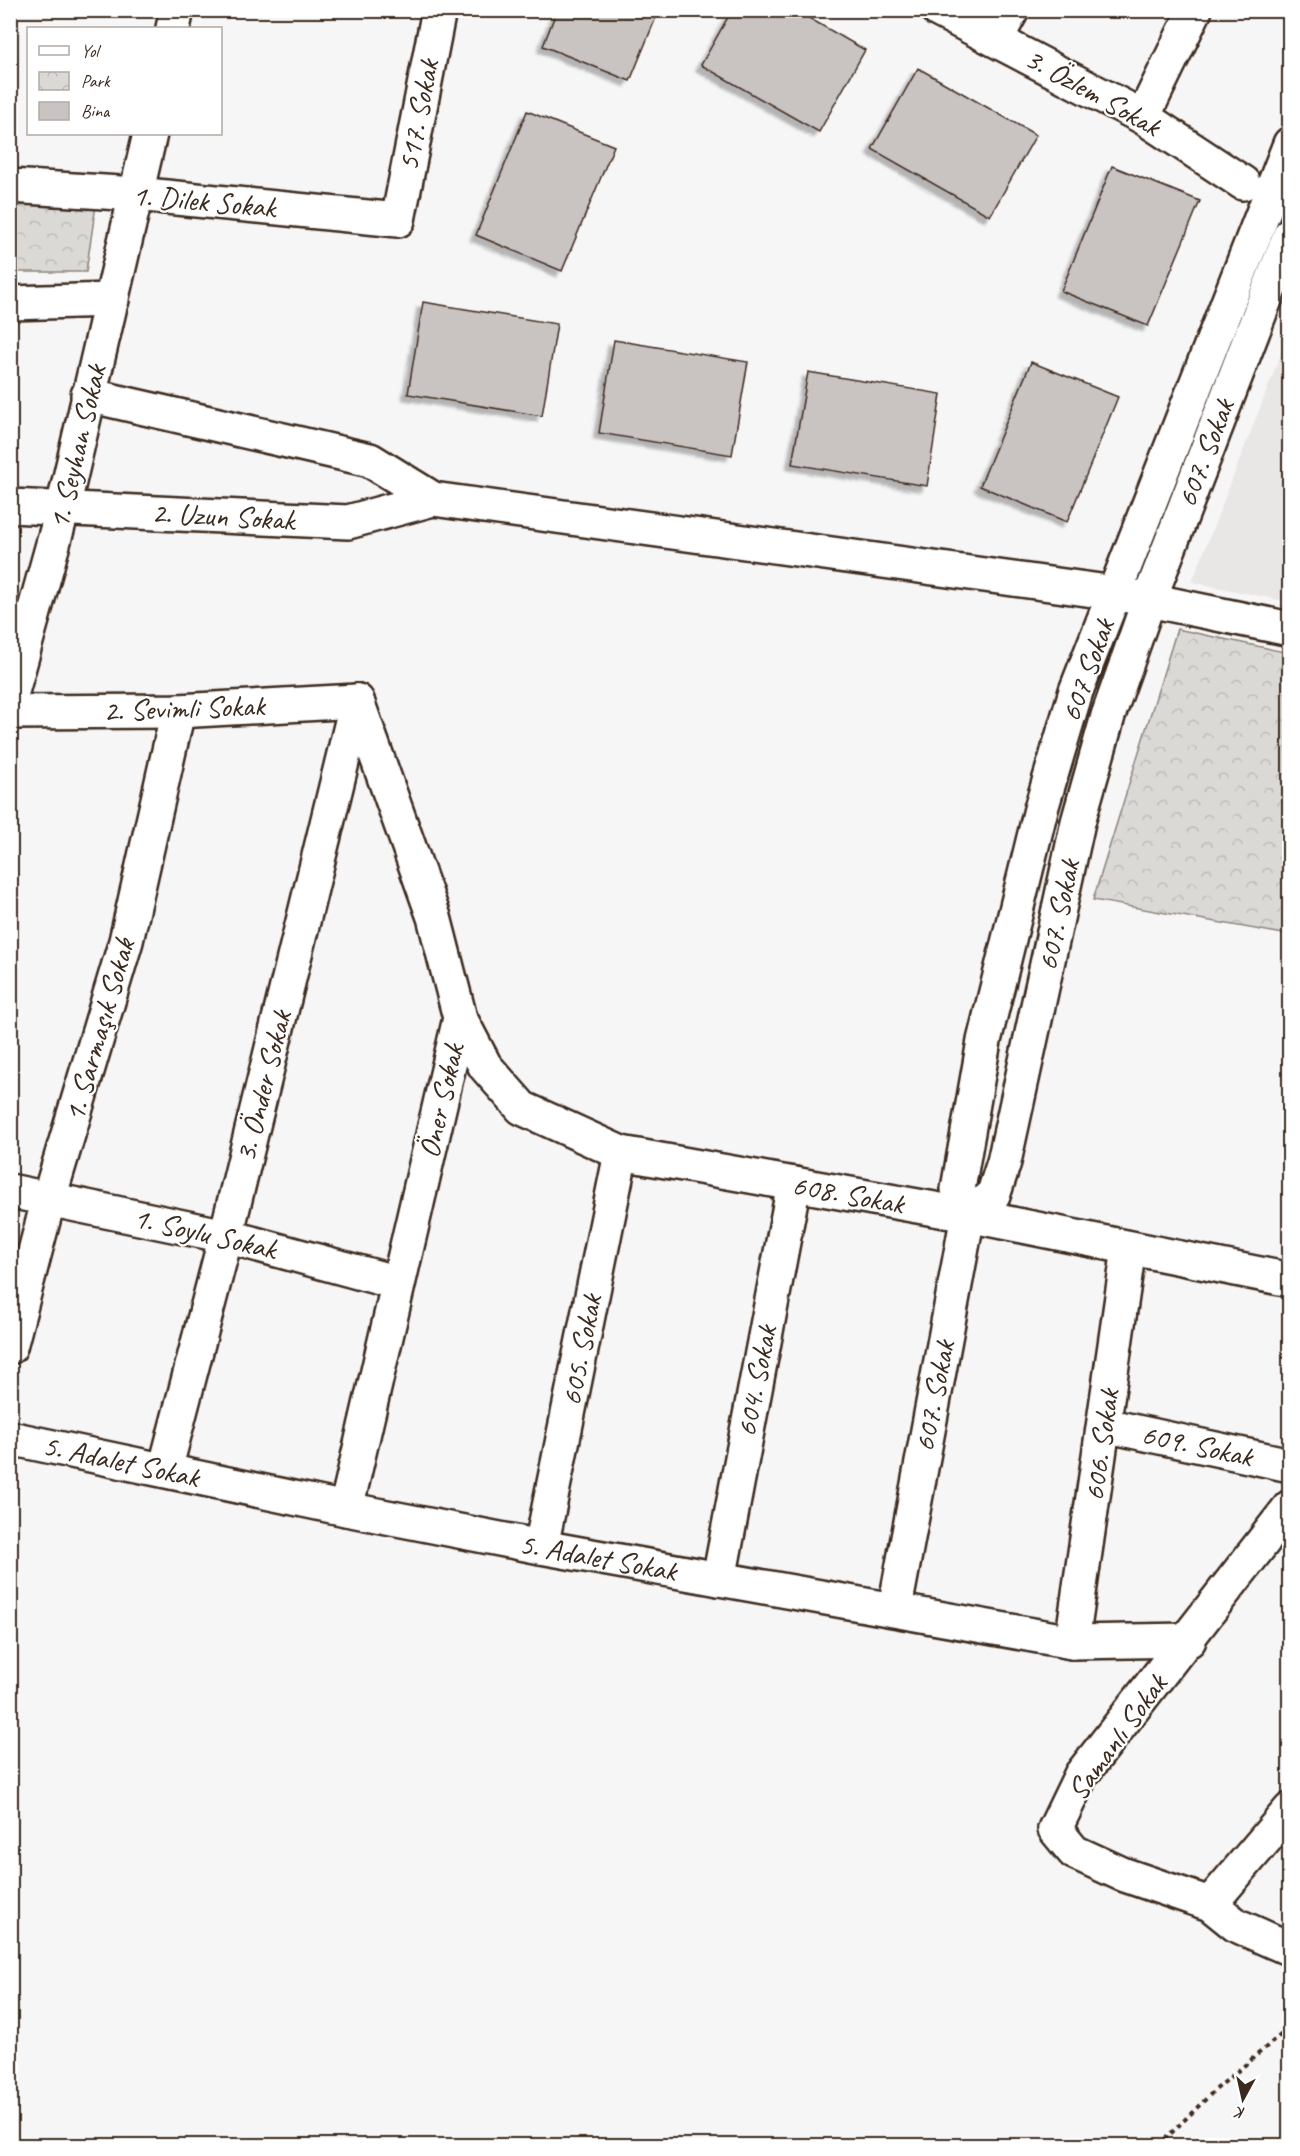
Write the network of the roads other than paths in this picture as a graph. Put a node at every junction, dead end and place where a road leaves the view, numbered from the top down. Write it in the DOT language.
graph roads {
  1 [pos="177,10"];
  2 [pos="439,10"];
  3 [pos="939,10"];
  4 [pos="1012,10"];
  5 [pos="1195,10"];
  6 [pos="173,27"];
  7 [pos="996,39"];
  8 [pos="1143,117"];
  9 [pos="150,135"];
  10 [pos="1290,144"];
  11 [pos="1243,183"];
  12 [pos="10,186"];
  13 [pos="136,194"];
  14 [pos="398,220"];
  15 [pos="1290,235"];
  16 [pos="112,300"];
  17 [pos="10,303"];
  18 [pos="88,395"];
  19 [pos="433,499"];
  20 [pos="10,506"];
  21 [pos="63,508"];
  22 [pos="1115,593"];
  23 [pos="1149,600"];
  24 [pos="1290,629"];
  25 [pos="10,699"];
  26 [pos="357,701"];
  27 [pos="178,711"];
  28 [pos="10,712"];
  29 [pos="460,1018"];
  30 [pos="621,1153"];
  31 [pos="794,1184"];
  32 [pos="10,1191"];
  33 [pos="49,1198"];
  34 [pos="968,1215"];
  35 [pos="226,1236"];
  36 [pos="1129,1248"];
  37 [pos="1290,1280"];
  38 [pos="398,1283"];
  39 [pos="10,1347"];
  40 [pos="1104,1425"];
  41 [pos="10,1437"];
  42 [pos="1290,1465"];
  43 [pos="165,1470"];
  44 [pos="1290,1508"];
  45 [pos="345,1509"];
  46 [pos="541,1547"];
  47 [pos="718,1579"];
  48 [pos="894,1608"];
  49 [pos="1189,1640"];
  50 [pos="1072,1642"];
  51 [pos="1290,1810"];
  52 [pos="1210,1904"];
  53 [pos="1290,1949"];
  1 -- 6 [label="street"];
  2 -- 14 [label="street, 517. Sokak"];
  3 -- 7 [label="street, 3. Özlem Sokak"];
  4 -- 7 [label="street"];
  5 -- 8 [label="street"];
  7 -- 8 [label="street, 3. Özlem Sokak"];
  8 -- 11 [label="street, 3. Özlem Sokak"];
  9 -- 13 [label="street, 1. Seyhan Sokak"];
  10 -- 22 [label="street, 607 Sokak"];
  12 -- 13 [label="street, 1. Dilek Sokak"];
  13 -- 14 [label="street, 1. Dilek Sokak"];
  13 -- 16 [label="street, 1. Seyhan Sokak"];
  15 -- 23 [label="street, 607. Sokak"];
  16 -- 17 [label="street"];
  16 -- 18 [label="street, 1. Seyhan Sokak"];
  18 -- 19 [label="street"];
  18 -- 21 [label="street, 1. Seyhan Sokak"];
  19 -- 21 [label="street, 2. Uzun Sokak"];
  19 -- 22 [label="street"];
  20 -- 21 [label="street, 2. Uzun Sokak"];
  21 -- 25 [label="street, 1. Seyhan Sokak"];
  22 -- 23 [label="street"];
  22 -- 34 [label="street, 607 Sokak"];
  23 -- 24 [label="street"];
  23 -- 34 [label="street, 607. Sokak"];
  26 -- 27 [label="street, 2. Sevimli Sokak"];
  26 -- 29 [label="street, Öner Sokak"];
  26 -- 35 [label="street, 3. Önder Sokak"];
  27 -- 28 [label="street, 2. Sevimli Sokak"];
  27 -- 33 [label="street, 1. Sarmaşık Sokak"];
  29 -- 30 [label="street, 608. Sokak"];
  29 -- 38 [label="street, Öner Sokak"];
  30 -- 31 [label="street, 608. Sokak"];
  30 -- 46 [label="street, 605. Sokak"];
  31 -- 34 [label="street, 608. Sokak"];
  31 -- 47 [label="street, 604. Sokak"];
  32 -- 33 [label="street, 1. Soylu Sokak"];
  33 -- 35 [label="street, 1. Soylu Sokak"];
  33 -- 39 [label="street, 1. Sarmaşık Sokak"];
  34 -- 36 [label="street, 608. Sokak"];
  34 -- 48 [label="street, 607. Sokak"];
  35 -- 38 [label="street, 1. Soylu Sokak"];
  35 -- 43 [label="street, 3. Önder Sokak"];
  36 -- 37 [label="street, 608. Sokak"];
  36 -- 40 [label="street, 606. Sokak"];
  38 -- 45 [label="street, Öner Sokak"];
  40 -- 42 [label="street, 609. Sokak"];
  40 -- 50 [label="street, 606. Sokak"];
  41 -- 43 [label="street, 5. Adalet Sokak"];
  43 -- 45 [label="street, 5. Adalet Sokak"];
  44 -- 49 [label="street, Samanlı Sokak"];
  45 -- 46 [label="street, 5. Adalet Sokak"];
  46 -- 47 [label="street, 5. Adalet Sokak"];
  47 -- 48 [label="street, 5. Adalet Sokak"];
  48 -- 50 [label="street, 5. Adalet Sokak"];
  49 -- 50 [label="street, 5. Adalet Sokak"];
  49 -- 52 [label="street, Samanlı Sokak"];
  51 -- 52 [label="street"];
  52 -- 53 [label="street"];
}
